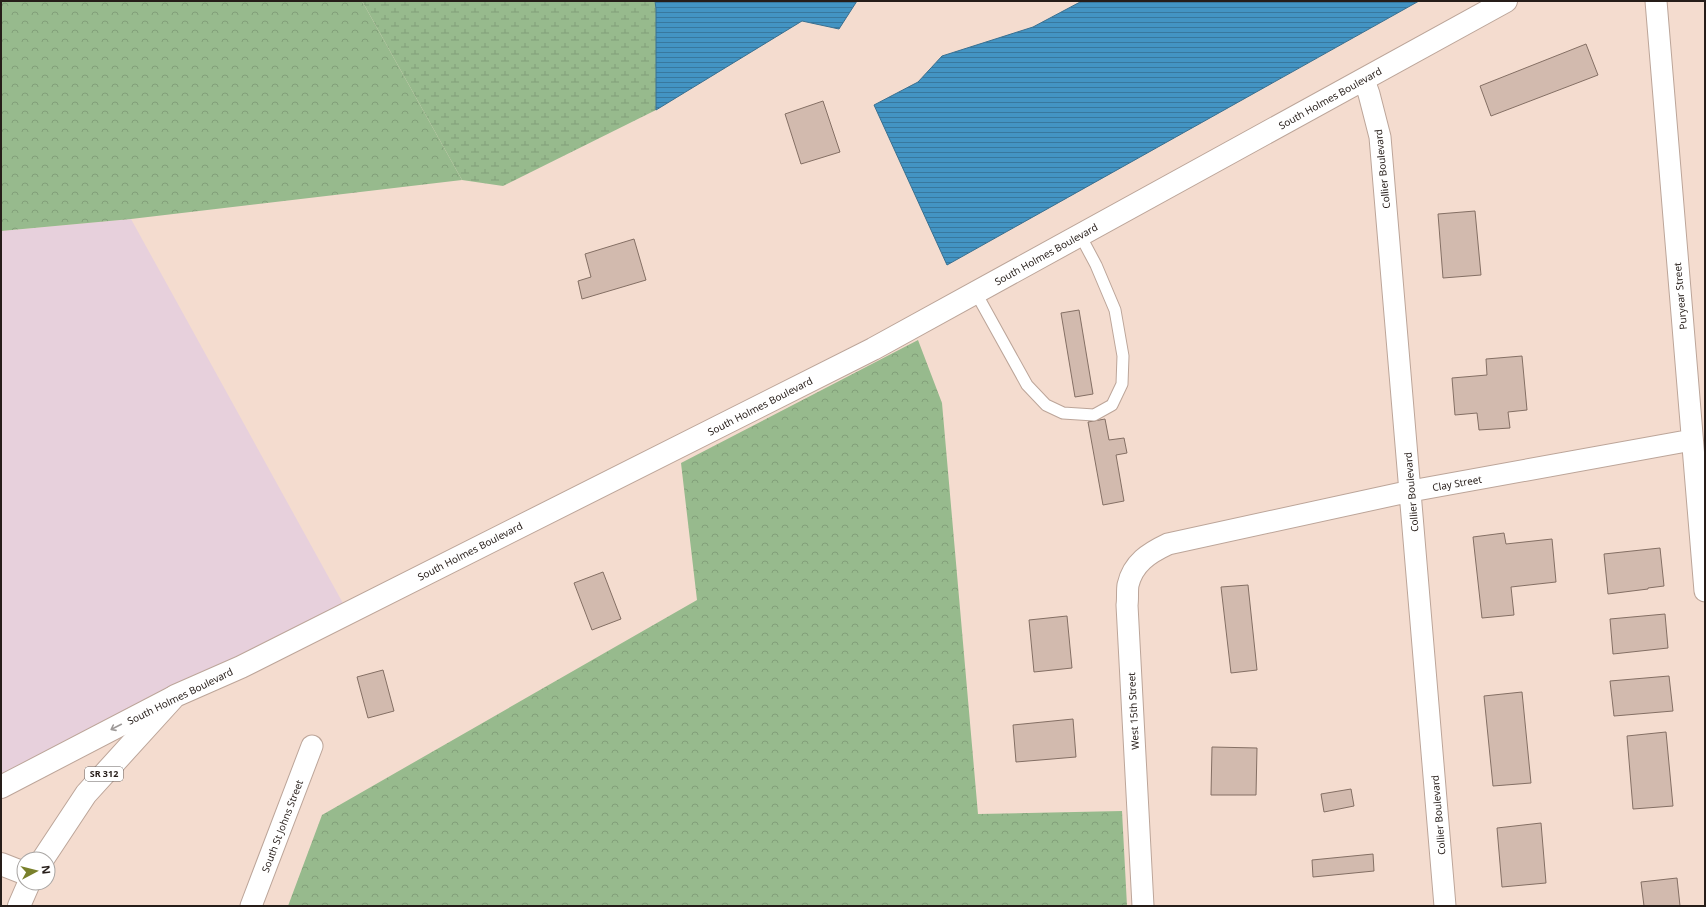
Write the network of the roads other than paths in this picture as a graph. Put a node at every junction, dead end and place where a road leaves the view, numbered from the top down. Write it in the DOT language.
graph roads {
  1 [pos="1506,1"];
  2 [pos="1656,1"];
  3 [pos="1364,80"];
  4 [pos="1080,235"];
  5 [pos="976,293"];
  6 [pos="1692,440"];
  7 [pos="1411,491"];
  8 [pos="1176,542"];
  9 [pos="1705,591"];
  10 [pos="175,696"];
  11 [pos="312,746"];
  12 [pos="1,787"];
  13 [pos="48,851"];
  14 [pos="1,864"];
  15 [pos="16,870"];
  16 [pos="26,891"];
  17 [pos="19,906"];
  18 [pos="251,906"];
  19 [pos="1143,906"];
  20 [pos="1445,906"];
  1 -- 3 [label="main road, South Holmes Boulevard"];
  2 -- 6 [label="street, Puryear Street"];
  3 -- 4 [label="main road, South Holmes Boulevard"];
  3 -- 7 [label="street, Collier Boulevard"];
  4 -- 5 [label="main road, South Holmes Boulevard"];
  4 -- 5 [label="lane"];
  5 -- 10 [label="main road, South Holmes Boulevard"];
  6 -- 7 [label="street, Clay Street"];
  6 -- 9 [label="street, Puryear Street"];
  7 -- 8 [label="street, Clay Street"];
  7 -- 20 [label="street, Collier Boulevard"];
  8 -- 19 [label="street, West 15th Street"];
  10 -- 12 [label="main road, South Holmes Boulevard, one-way"];
  10 -- 13 [label="main road, SR 312"];
  11 -- 18 [label="street, South St Johns Street"];
  14 -- 15 [label="main road"];
  16 -- 17 [label="main road"];
}
